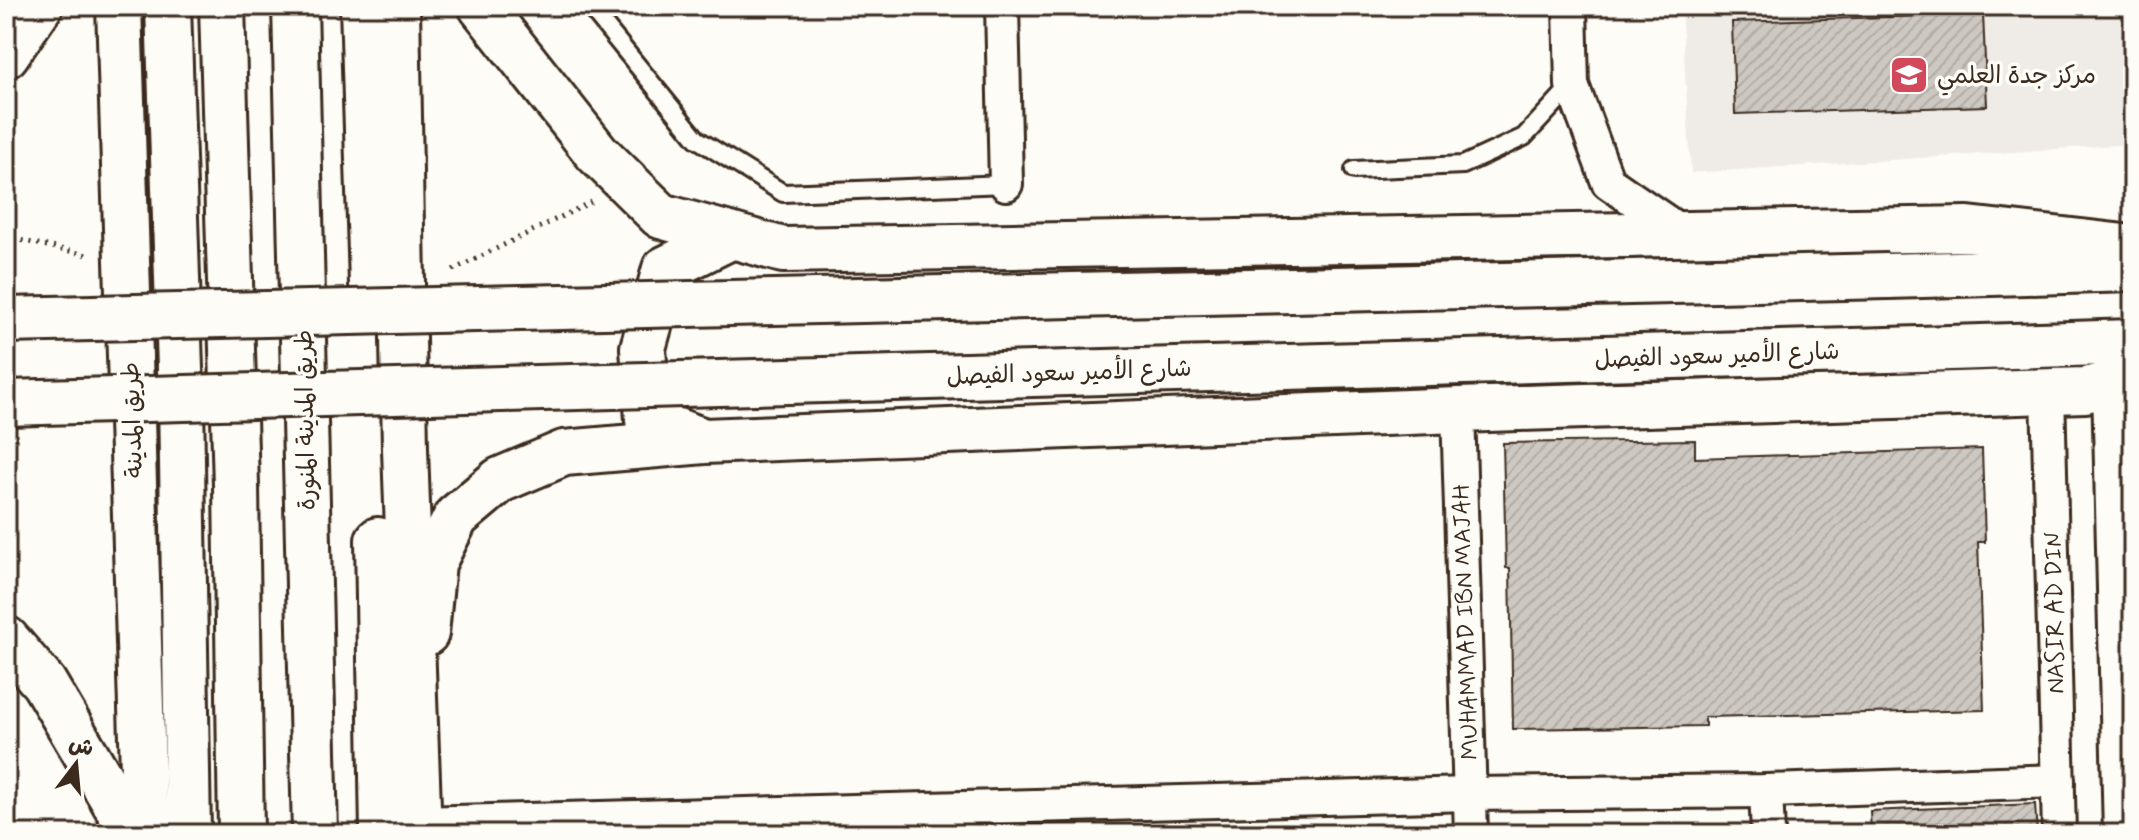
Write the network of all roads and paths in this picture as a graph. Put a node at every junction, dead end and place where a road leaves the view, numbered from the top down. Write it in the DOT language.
graph roads {
  1 [pos="40,6"];
  2 [pos="119,6"];
  3 [pos="168,6"];
  4 [pos="222,6"];
  5 [pos="295,6"];
  6 [pos="363,6"];
  7 [pos="397,6"];
  8 [pos="481,6"];
  9 [pos="589,6"];
  10 [pos="1002,6"];
  11 [pos="1570,6"];
  12 [pos="6,55"];
  13 [pos="1572,85"];
  14 [pos="1354,170"];
  15 [pos="628,183"];
  16 [pos="1006,184"];
  17 [pos="1685,235"];
  18 [pos="732,236"];
  19 [pos="2133,248"];
  20 [pos="2133,269"];
  21 [pos="444,275"];
  22 [pos="373,310"];
  23 [pos="177,315"];
  24 [pos="6,320"];
  25 [pos="2133,342"];
  26 [pos="2121,381"];
  27 [pos="376,391"];
  28 [pos="2048,391"];
  29 [pos="181,399"];
  30 [pos="6,403"];
  31 [pos="1458,410"];
  32 [pos="704,441"];
  33 [pos="6,639"];
  34 [pos="2058,781"];
  35 [pos="1766,791"];
  36 [pos="1470,794"];
  37 [pos="407,830"];
  38 [pos="128,834"];
  39 [pos="145,834"];
  40 [pos="188,834"];
  41 [pos="241,834"];
  42 [pos="315,834"];
  43 [pos="1471,834"];
  44 [pos="1768,834"];
  45 [pos="2059,834"];
  46 [pos="2120,834"];
  1 -- 12 [label="main road"];
  2 -- 39 [label="main road, طريق المدينة"];
  3 -- 23 [label="main road, طريق المدينة"];
  4 -- 41 [label="main road"];
  5 -- 42 [label="main road, طريق المدينة المنورة"];
  6 -- 22 [label="main road"];
  7 -- 37 [label="main road"];
  8 -- 15 [label="main road"];
  9 -- 16 [label="lane"];
  10 -- 16 [label="street"];
  11 -- 13 [label="street"];
  13 -- 14 [label="lane"];
  13 -- 17 [label="street"];
  15 -- 18 [label="main road"];
  15 -- 21 [label="path"];
  17 -- 18 [label="main road"];
  17 -- 19 [label="main road"];
  18 -- 32 [label="main road"];
  20 -- 22 [label="main road, bridge"];
  22 -- 23 [label="main road, bridge"];
  22 -- 27 [label="main road"];
  23 -- 24 [label="main road, bridge"];
  23 -- 29 [label="main road, طريق المدينة"];
  25 -- 27 [label="main road, شارع الأمير سعود الفيصل, bridge"];
  26 -- 28 [label="main road"];
  26 -- 46 [label="street"];
  27 -- 29 [label="main road, شارع الأمير سعود الفيصل, bridge"];
  27 -- 37 [label="main road"];
  28 -- 31 [label="main road"];
  28 -- 34 [label="street, NASIR AD DIN"];
  29 -- 30 [label="main road, شارع الأمير سعود الفيصل, bridge"];
  29 -- 40 [label="main road, طريق المدينة"];
  31 -- 32 [label="main road"];
  31 -- 36 [label="street, MUHAMMAD IBN MAJAH"];
  32 -- 37 [label="main road"];
  33 -- 38 [label="main road"];
  34 -- 35 [label="street"];
  34 -- 45 [label="street, NASIR AD DIN"];
  35 -- 36 [label="street"];
  35 -- 44 [label="street"];
  36 -- 37 [label="street"];
  36 -- 43 [label="street, MUHAMMAD IBN MAJAH"];
}
